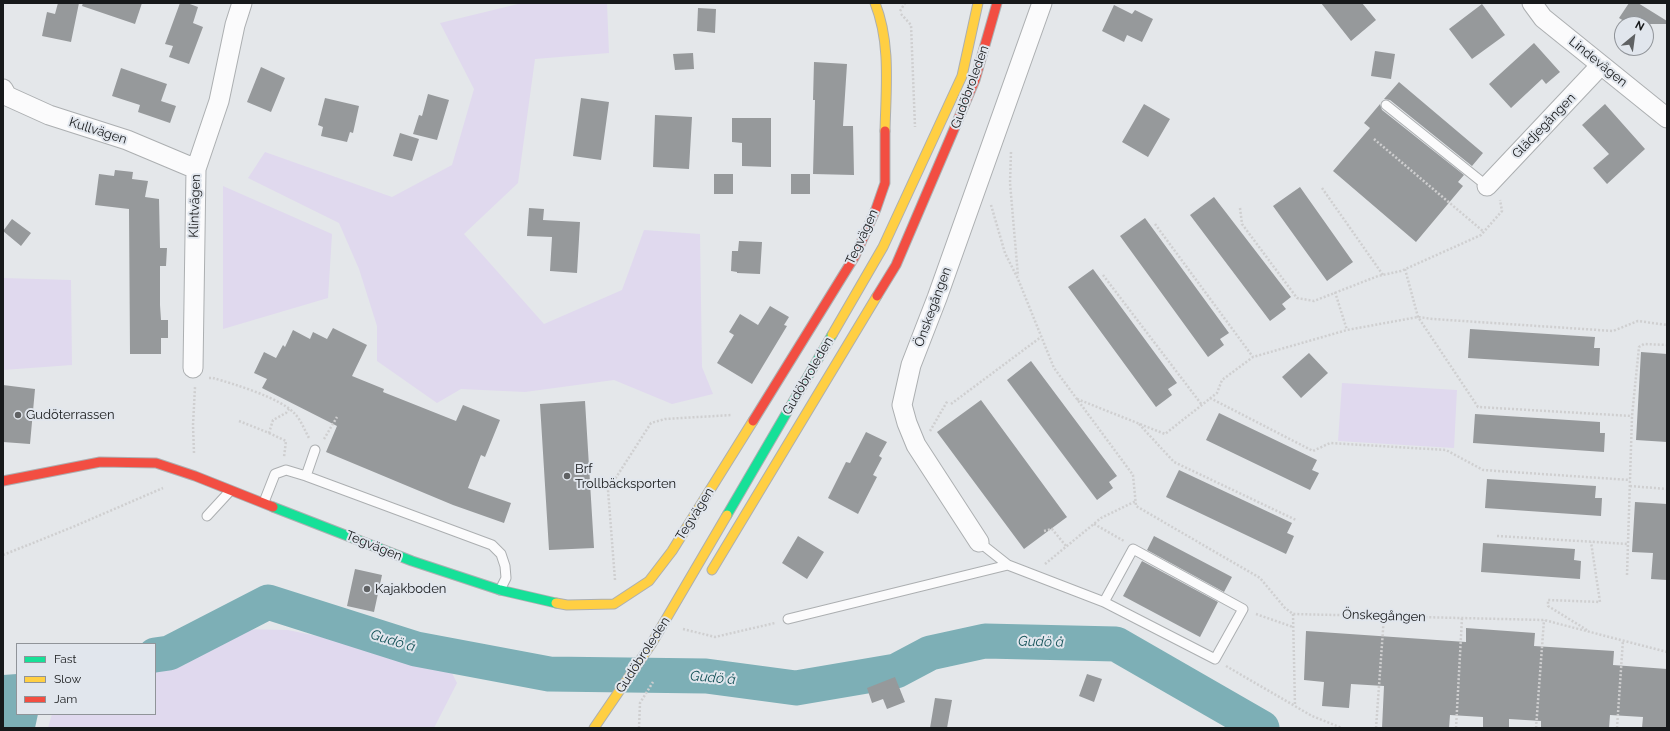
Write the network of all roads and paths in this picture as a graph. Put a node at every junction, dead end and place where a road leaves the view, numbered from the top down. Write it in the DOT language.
graph roads {
  1 [pos="242,3"];
  2 [pos="875,3"];
  3 [pos="905,3"];
  4 [pos="978,3"];
  5 [pos="997,3"];
  6 [pos="1042,3"];
  7 [pos="1532,3"];
  8 [pos="879,12"];
  9 [pos="900,12"];
  10 [pos="1602,65"];
  11 [pos="3,89"];
  12 [pos="1386,105"];
  13 [pos="1667,118"];
  14 [pos="918,133"];
  15 [pos="1374,139"];
  16 [pos="1011,144"];
  17 [pos="196,169"];
  18 [pos="1492,181"];
  19 [pos="1322,188"];
  20 [pos="990,203"];
  21 [pos="1240,208"];
  22 [pos="1155,224"];
  23 [pos="1484,232"];
  24 [pos="1405,269"];
  25 [pos="1383,274"];
  26 [pos="1103,275"];
  27 [pos="1018,279"];
  28 [pos="1336,292"];
  29 [pos="1418,317"];
  30 [pos="1667,326"];
  31 [pos="1347,330"];
  32 [pos="1041,337"];
  33 [pos="1667,345"];
  34 [pos="1253,357"];
  35 [pos="194,372"];
  36 [pos="1210,398"];
  37 [pos="1077,399"];
  38 [pos="948,400"];
  39 [pos="951,404"];
  40 [pos="1202,405"];
  41 [pos="289,409"];
  42 [pos="733,415"];
  43 [pos="1632,416"];
  44 [pos="337,417"];
  45 [pos="239,420"];
  46 [pos="1138,423"];
  47 [pos="269,434"];
  48 [pos="315,450"];
  49 [pos="919,450"];
  50 [pos="284,464"];
  51 [pos="195,476"];
  52 [pos="306,476"];
  53 [pos="1630,480"];
  54 [pos="3,481"];
  55 [pos="168,486"];
  56 [pos="1630,486"];
  57 [pos="1667,489"];
  58 [pos="230,491"];
  59 [pos="1136,501"];
  60 [pos="264,502"];
  61 [pos="207,516"];
  62 [pos="312,520"];
  63 [pos="1296,520"];
  64 [pos="1094,524"];
  65 [pos="1044,531"];
  66 [pos="308,533"];
  67 [pos="1497,536"];
  68 [pos="979,542"];
  69 [pos="1591,542"];
  70 [pos="1628,544"];
  71 [pos="1066,546"];
  72 [pos="1132,549"];
  73 [pos="3,555"];
  74 [pos="613,565"];
  75 [pos="1008,565"];
  76 [pos="1032,574"];
  77 [pos="1627,575"];
  78 [pos="706,580"];
  79 [pos="500,590"];
  80 [pos="1104,602"];
  81 [pos="1243,609"];
  82 [pos="1293,614"];
  83 [pos="1384,616"];
  84 [pos="1462,618"];
  85 [pos="788,620"];
  86 [pos="1544,620"];
  87 [pos="664,624"];
  88 [pos="1294,627"];
  89 [pos="1590,632"];
  90 [pos="1623,640"];
  91 [pos="1667,652"];
  92 [pos="1215,659"];
  93 [pos="646,694"];
  94 [pos="1295,706"];
  95 [pos="594,728"];
  96 [pos="639,728"];
  97 [pos="1342,728"];
  98 [pos="1376,728"];
  99 [pos="1456,728"];
  100 [pos="1536,728"];
  101 [pos="1617,728"];
  1 -- 17 [label="street, Klintvägen"];
  2 -- 8 [label="main road, Tegvägen"];
  3 -- 9 [label="path"];
  4 -- 87 [label="main road, Gudöbroleden"];
  5 -- 78 [label="main road, Gudöbroleden"];
  6 -- 49 [label="street, Önskegången"];
  7 -- 10 [label="street, Lindevägen"];
  8 -- 9 [label="path"];
  8 -- 79 [label="main road, Tegvägen"];
  9 -- 14 [label="path"];
  10 -- 13 [label="street, Lindevägen"];
  10 -- 18 [label="street, Glädjegången"];
  11 -- 17 [label="street, Kullvägen"];
  12 -- 18 [label="lane"];
  15 -- 23 [label="path"];
  16 -- 27 [label="path"];
  17 -- 35 [label="street, Klintvägen"];
  18 -- 23 [label="path"];
  19 -- 25 [label="path"];
  20 -- 27 [label="path"];
  21 -- 28 [label="path"];
  22 -- 34 [label="path"];
  23 -- 24 [label="path"];
  24 -- 25 [label="path"];
  24 -- 29 [label="path"];
  25 -- 28 [label="path"];
  26 -- 40 [label="path"];
  27 -- 32 [label="path"];
  28 -- 31 [label="path"];
  29 -- 30 [label="path"];
  29 -- 31 [label="path"];
  29 -- 43 [label="path"];
  31 -- 34 [label="path"];
  32 -- 37 [label="path"];
  32 -- 39 [label="path"];
  33 -- 43 [label="path"];
  34 -- 36 [label="path"];
  35 -- 41 [label="path"];
  35 -- 51 [label="path"];
  36 -- 40 [label="path"];
  36 -- 53 [label="path"];
  37 -- 46 [label="path"];
  37 -- 59 [label="path"];
  38 -- 49 [label="path"];
  40 -- 46 [label="path"];
  41 -- 47 [label="path"];
  41 -- 48 [label="path"];
  42 -- 74 [label="path"];
  43 -- 53 [label="path"];
  44 -- 48 [label="path"];
  45 -- 47 [label="path"];
  46 -- 63 [label="path"];
  47 -- 50 [label="path"];
  48 -- 52 [label="lane"];
  49 -- 68 [label="street, Önskegången"];
  51 -- 54 [label="main road"];
  51 -- 58 [label="main road, Tegvägen"];
  52 -- 60 [label="lane"];
  52 -- 79 [label="lane"];
  53 -- 56 [label="path"];
  55 -- 73 [label="path"];
  56 -- 57 [label="path"];
  56 -- 70 [label="path"];
  58 -- 60 [label="main road, Tegvägen"];
  58 -- 61 [label="lane"];
  59 -- 64 [label="path"];
  59 -- 82 [label="path"];
  60 -- 62 [label="main road, Tegvägen"];
  62 -- 66 [label="lane"];
  62 -- 79 [label="main road, Tegvägen"];
  64 -- 71 [label="path"];
  64 -- 72 [label="path"];
  65 -- 71 [label="path"];
  67 -- 69 [label="path"];
  68 -- 75 [label="lane, Önskegången"];
  69 -- 70 [label="path"];
  69 -- 89 [label="path"];
  70 -- 77 [label="path"];
  71 -- 76 [label="path"];
  72 -- 80 [label="lane"];
  72 -- 81 [label="lane"];
  75 -- 76 [label="lane, Önskegången"];
  75 -- 85 [label="lane"];
  76 -- 80 [label="lane, Önskegången"];
  80 -- 92 [label="lane, Önskegången"];
  81 -- 88 [label="path"];
  81 -- 92 [label="lane"];
  82 -- 83 [label="path, Önskegången"];
  82 -- 88 [label="path"];
  83 -- 84 [label="path, Önskegången"];
  83 -- 98 [label="path"];
  84 -- 86 [label="path, Önskegången"];
  84 -- 99 [label="path"];
  85 -- 87 [label="path"];
  86 -- 89 [label="path, Önskegången"];
  86 -- 100 [label="path"];
  87 -- 95 [label="main road, Gudöbroleden"];
  88 -- 94 [label="path"];
  89 -- 90 [label="path, Önskegången"];
  90 -- 91 [label="path, Önskegången"];
  90 -- 101 [label="path"];
  92 -- 94 [label="path"];
  93 -- 96 [label="path"];
  94 -- 97 [label="path"];
}
